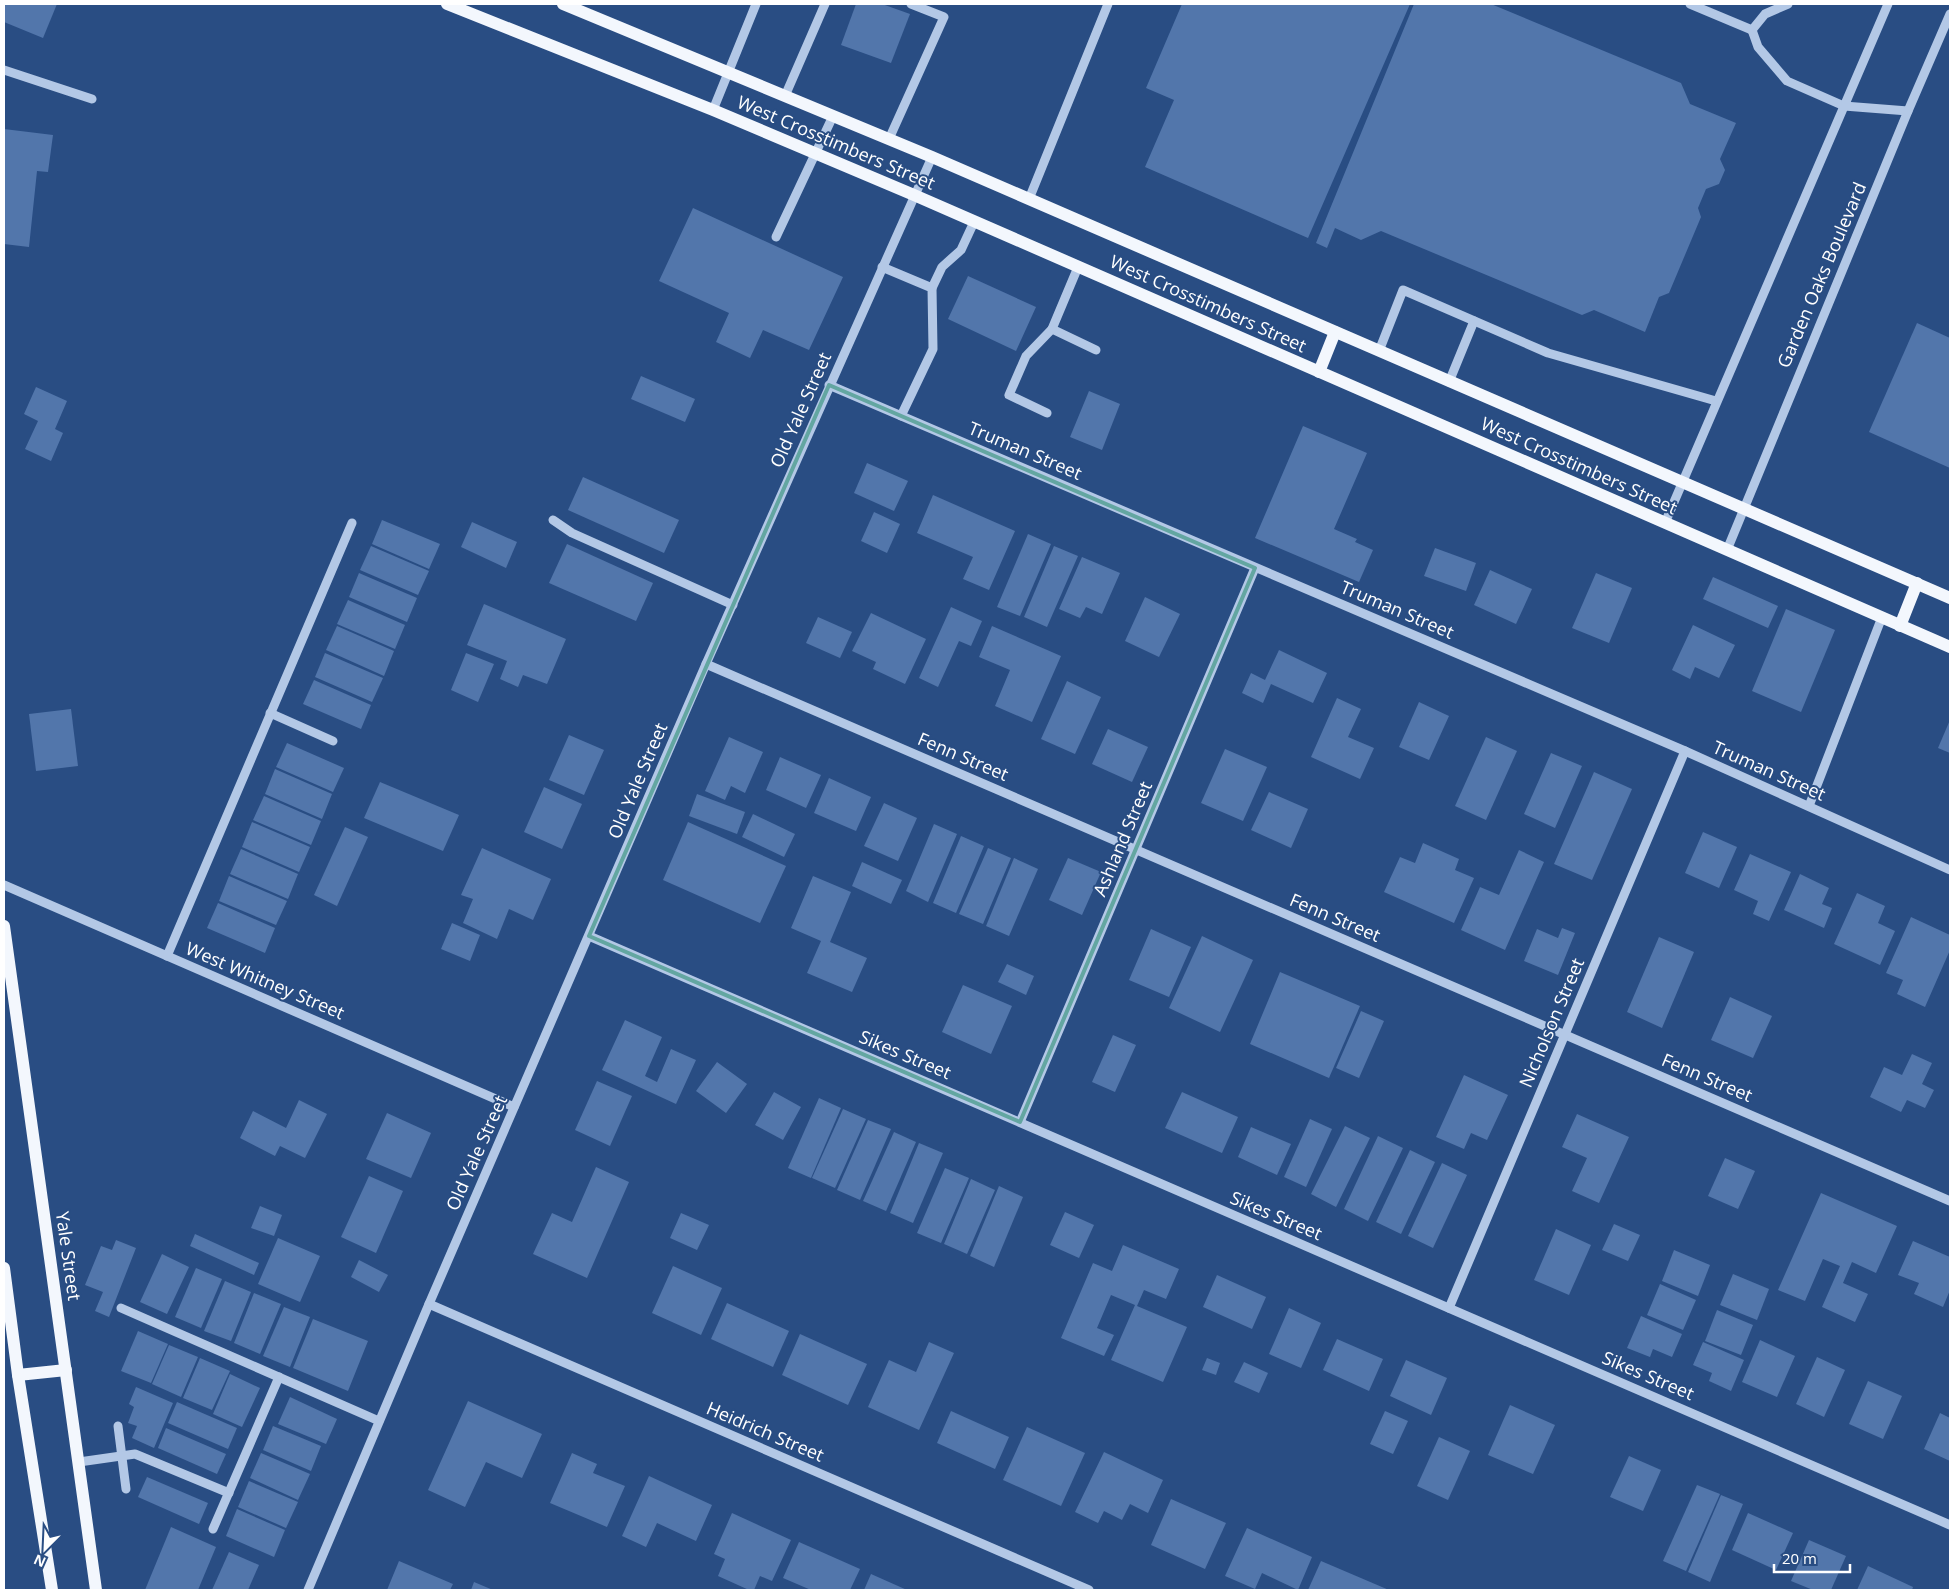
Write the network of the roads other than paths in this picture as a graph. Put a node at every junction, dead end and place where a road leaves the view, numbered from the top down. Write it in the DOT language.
graph roads {
  1 [pos="447,4"];
  2 [pos="563,4"];
  3 [pos="756,4"];
  4 [pos="825,4"];
  5 [pos="911,4"];
  6 [pos="1108,4"];
  7 [pos="1690,4"];
  8 [pos="1788,4"];
  9 [pos="1888,4"];
  10 [pos="1950,14"];
  11 [pos="1752,30"];
  12 [pos="4,70"];
  13 [pos="727,72"];
  14 [pos="785,96"];
  15 [pos="92,99"];
  16 [pos="1844,106"];
  17 [pos="713,110"];
  18 [pos="1908,110"];
  19 [pos="833,116"];
  20 [pos="889,139"];
  21 [pos="814,154"];
  22 [pos="932,157"];
  23 [pos="914,195"];
  24 [pos="1029,199"];
  25 [pos="974,222"];
  26 [pos="776,237"];
  27 [pos="882,267"];
  28 [pos="1078,267"];
  29 [pos="932,288"];
  30 [pos="1474,321"];
  31 [pos="1052,329"];
  32 [pos="1336,332"];
  33 [pos="1096,350"];
  34 [pos="1379,351"];
  35 [pos="1319,372"];
  36 [pos="1449,382"];
  37 [pos="830,385"];
  38 [pos="1716,401"];
  39 [pos="1047,413"];
  40 [pos="901,416"];
  41 [pos="1681,482"];
  42 [pos="1743,509"];
  43 [pos="553,520"];
  44 [pos="1665,522"];
  45 [pos="352,524"];
  46 [pos="1727,550"];
  47 [pos="1255,568"];
  48 [pos="1917,583"];
  49 [pos="1950,598"];
  50 [pos="732,605"];
  51 [pos="1882,617"];
  52 [pos="1900,626"];
  53 [pos="1950,647"];
  54 [pos="706,664"];
  55 [pos="270,713"];
  56 [pos="334,741"];
  57 [pos="1685,751"];
  58 [pos="1809,806"];
  59 [pos="1136,850"];
  60 [pos="1950,870"];
  61 [pos="4,886"];
  62 [pos="4,926"];
  63 [pos="589,936"];
  64 [pos="167,956"];
  65 [pos="1565,1035"];
  66 [pos="514,1107"];
  67 [pos="1020,1122"];
  68 [pos="1950,1201"];
  69 [pos="4,1268"];
  70 [pos="429,1304"];
  71 [pos="121,1308"];
  72 [pos="1449,1308"];
  73 [pos="66,1370"];
  74 [pos="18,1375"];
  75 [pos="279,1377"];
  76 [pos="379,1421"];
  77 [pos="118,1426"];
  78 [pos="122,1456"];
  79 [pos="79,1462"];
  80 [pos="126,1489"];
  81 [pos="229,1493"];
  82 [pos="1950,1525"];
  83 [pos="213,1529"];
  84 [pos="52,1590"];
  85 [pos="96,1590"];
  86 [pos="308,1590"];
  87 [pos="1089,1590"];
  1 -- 17 [label="main road, West Crosstimbers Street"];
  2 -- 13 [label="main road, West Crosstimbers Street"];
  3 -- 13 [label="street"];
  4 -- 14 [label="street"];
  5 -- 20 [label="street"];
  6 -- 24 [label="street"];
  7 -- 11 [label="street"];
  8 -- 11 [label="street"];
  9 -- 16 [label="street"];
  10 -- 18 [label="street, Garden Oaks Boulevard"];
  11 -- 16 [label="street"];
  12 -- 15 [label="street"];
  13 -- 14 [label="main road, West Crosstimbers Street"];
  13 -- 17 [label="street"];
  14 -- 19 [label="main road, West Crosstimbers Street"];
  16 -- 18 [label="street"];
  16 -- 38 [label="street"];
  17 -- 21 [label="main road, West Crosstimbers Street"];
  18 -- 42 [label="street, Garden Oaks Boulevard"];
  19 -- 20 [label="main road, West Crosstimbers Street"];
  19 -- 21 [label="street"];
  20 -- 22 [label="main road, West Crosstimbers Street"];
  21 -- 23 [label="main road, West Crosstimbers Street"];
  21 -- 26 [label="street"];
  22 -- 23 [label="street, Old Yale Street"];
  22 -- 24 [label="main road, West Crosstimbers Street"];
  23 -- 25 [label="main road, West Crosstimbers Street"];
  23 -- 27 [label="street, Old Yale Street"];
  24 -- 32 [label="main road, West Crosstimbers Street"];
  25 -- 28 [label="main road, West Crosstimbers Street"];
  25 -- 29 [label="street"];
  27 -- 29 [label="street"];
  27 -- 37 [label="street, Old Yale Street"];
  28 -- 31 [label="street"];
  28 -- 35 [label="main road, West Crosstimbers Street"];
  29 -- 40 [label="street"];
  30 -- 34 [label="street"];
  30 -- 36 [label="street"];
  30 -- 38 [label="street"];
  31 -- 33 [label="street"];
  31 -- 39 [label="street"];
  32 -- 34 [label="main road, West Crosstimbers Street"];
  32 -- 35 [label="main road"];
  34 -- 36 [label="main road, West Crosstimbers Street"];
  35 -- 44 [label="main road, West Crosstimbers Street"];
  36 -- 41 [label="main road, West Crosstimbers Street"];
  37 -- 40 [label="street, Truman Street"];
  37 -- 50 [label="street, Old Yale Street"];
  38 -- 41 [label="street"];
  40 -- 47 [label="street, Truman Street"];
  41 -- 42 [label="main road, West Crosstimbers Street"];
  41 -- 44 [label="street"];
  42 -- 46 [label="street, Garden Oaks Boulevard"];
  42 -- 48 [label="main road, West Crosstimbers Street"];
  43 -- 50 [label="street"];
  44 -- 46 [label="main road, West Crosstimbers Street"];
  45 -- 55 [label="street"];
  46 -- 51 [label="main road, West Crosstimbers Street"];
  47 -- 57 [label="street, Truman Street"];
  47 -- 59 [label="street, Ashland Street"];
  48 -- 49 [label="main road, West Crosstimbers Street"];
  48 -- 52 [label="main road"];
  50 -- 54 [label="street, Old Yale Street"];
  51 -- 52 [label="main road, West Crosstimbers Street"];
  51 -- 58 [label="street"];
  52 -- 53 [label="main road, West Crosstimbers Street"];
  54 -- 59 [label="street, Fenn Street"];
  54 -- 63 [label="street, Old Yale Street"];
  55 -- 56 [label="street"];
  55 -- 64 [label="street"];
  57 -- 58 [label="street, Truman Street"];
  57 -- 65 [label="street, Nicholson Street"];
  58 -- 60 [label="street, Truman Street"];
  59 -- 65 [label="street, Fenn Street"];
  59 -- 67 [label="street, Ashland Street"];
  61 -- 64 [label="street, West Whitney Street"];
  62 -- 73 [label="main road, Yale Street"];
  63 -- 66 [label="street, Old Yale Street"];
  63 -- 67 [label="street, Sikes Street"];
  64 -- 66 [label="street, West Whitney Street"];
  65 -- 68 [label="street, Fenn Street"];
  65 -- 72 [label="street, Nicholson Street"];
  66 -- 70 [label="street, Old Yale Street"];
  67 -- 72 [label="street, Sikes Street"];
  69 -- 74 [label="main road"];
  70 -- 76 [label="street, Old Yale Street"];
  70 -- 87 [label="street, Heidrich Street"];
  71 -- 75 [label="street"];
  72 -- 82 [label="street, Sikes Street"];
  73 -- 74 [label="main road"];
  73 -- 79 [label="main road, Yale Street"];
  74 -- 84 [label="main road"];
  75 -- 76 [label="street"];
  75 -- 81 [label="street"];
  76 -- 86 [label="street, Old Yale Street"];
  77 -- 78 [label="street"];
  78 -- 79 [label="street"];
  78 -- 80 [label="street"];
  78 -- 81 [label="street"];
  79 -- 85 [label="main road, Yale Street"];
  81 -- 83 [label="street"];
}
